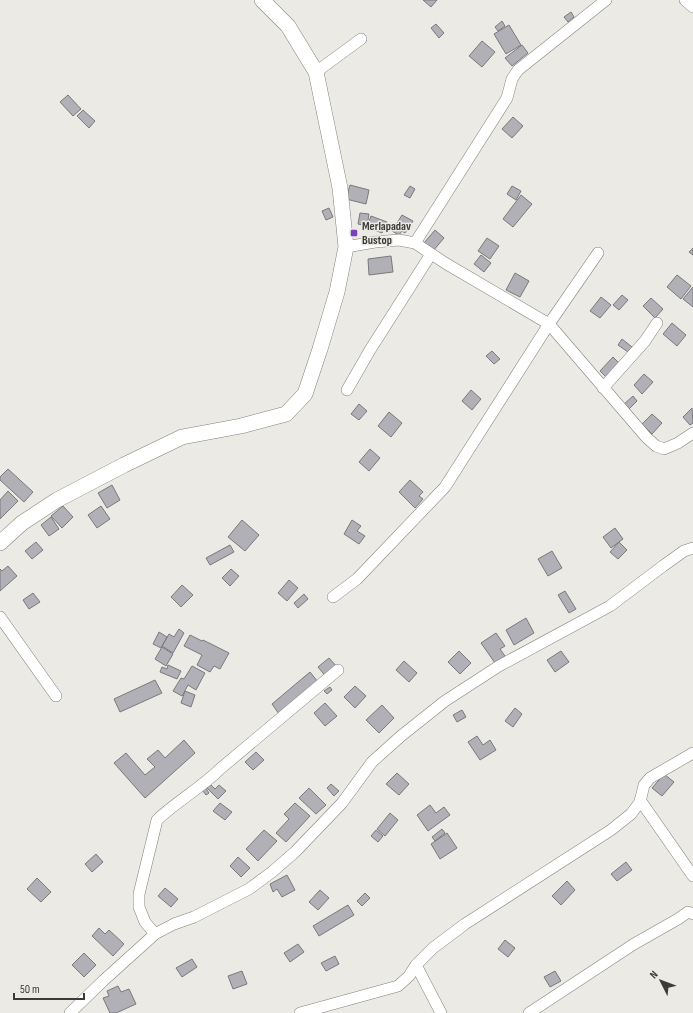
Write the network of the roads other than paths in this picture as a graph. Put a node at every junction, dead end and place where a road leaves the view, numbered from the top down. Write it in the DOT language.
graph roads {
  1 [pos="262,0"];
  2 [pos="606,0"];
  3 [pos="685,0"];
  4 [pos="693,7"];
  5 [pos="361,40"];
  6 [pos="316,72"];
  7 [pos="415,242"];
  8 [pos="346,247"];
  9 [pos="598,253"];
  10 [pos="431,254"];
  11 [pos="657,323"];
  12 [pos="549,324"];
  13 [pos="603,388"];
  14 [pos="347,390"];
  15 [pos="693,433"];
  16 [pos="0,543"];
  17 [pos="693,548"];
  18 [pos="333,597"];
  19 [pos="0,617"];
  20 [pos="338,670"];
  21 [pos="56,696"];
  22 [pos="693,753"];
  23 [pos="640,800"];
  24 [pos="693,876"];
  25 [pos="691,911"];
  26 [pos="155,934"];
  27 [pos="416,966"];
  28 [pos="70,1013"];
  29 [pos="300,1013"];
  30 [pos="441,1013"];
  31 [pos="529,1013"];
  1 -- 6 [label="main road"];
  2 -- 7 [label="street"];
  3 -- 4 [label="street"];
  5 -- 6 [label="street"];
  6 -- 8 [label="main road"];
  7 -- 8 [label="street"];
  7 -- 10 [label="street"];
  8 -- 16 [label="main road"];
  9 -- 12 [label="street"];
  10 -- 12 [label="street"];
  10 -- 14 [label="street"];
  11 -- 13 [label="street"];
  12 -- 13 [label="street"];
  12 -- 18 [label="street"];
  13 -- 15 [label="street"];
  17 -- 26 [label="street"];
  19 -- 21 [label="street"];
  20 -- 26 [label="street"];
  22 -- 23 [label="street"];
  23 -- 24 [label="street"];
  23 -- 27 [label="street"];
  25 -- 31 [label="street"];
  26 -- 28 [label="street"];
  27 -- 29 [label="street"];
  27 -- 30 [label="street"];
}
